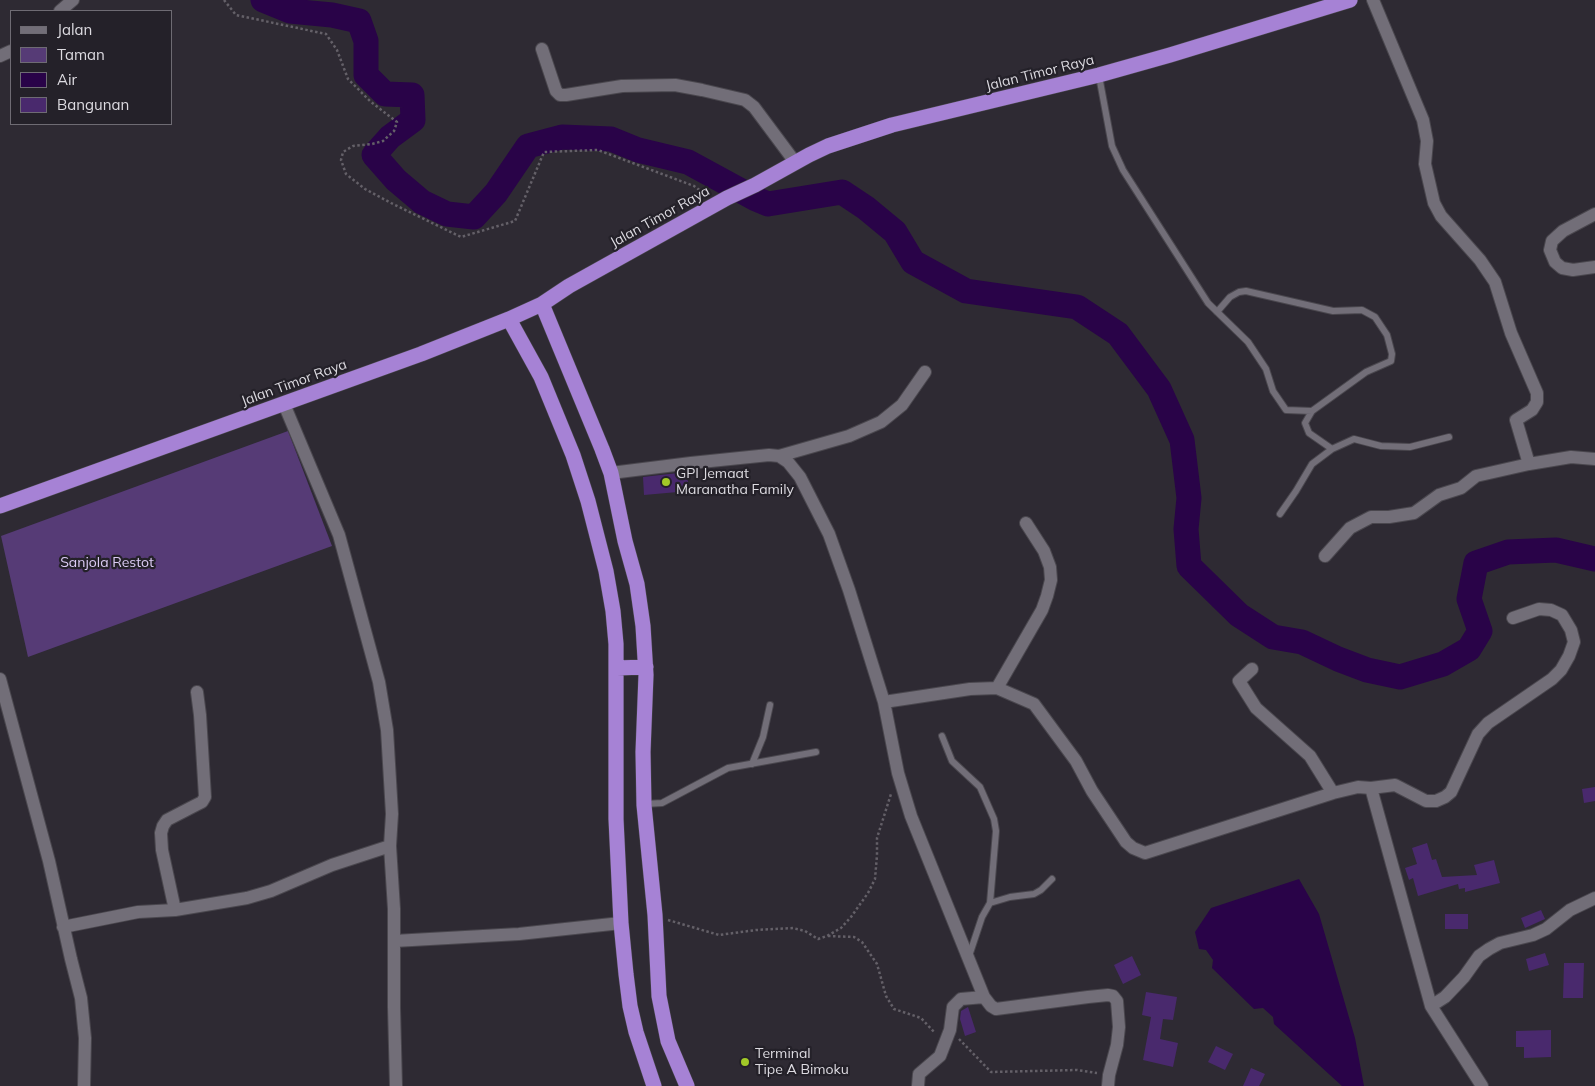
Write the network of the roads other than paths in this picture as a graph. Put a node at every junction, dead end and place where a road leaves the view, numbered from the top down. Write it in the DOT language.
graph roads {
  1 [pos="73,0"];
  2 [pos="1350,0"];
  3 [pos="1373,0"];
  4 [pos="61,10"];
  5 [pos="542,49"];
  6 [pos="1099,75"];
  7 [pos="795,162"];
  8 [pos="1595,214"];
  9 [pos="1595,267"];
  10 [pos="542,304"];
  11 [pos="1217,312"];
  12 [pos="509,319"];
  13 [pos="925,372"];
  14 [pos="284,404"];
  15 [pos="1312,411"];
  16 [pos="1449,437"];
  17 [pos="1332,448"];
  18 [pos="779,456"];
  19 [pos="1595,459"];
  20 [pos="1529,464"];
  21 [pos="611,473"];
  22 [pos="0,506"];
  23 [pos="1280,514"];
  24 [pos="1026,523"];
  25 [pos="1326,556"];
  26 [pos="1513,618"];
  27 [pos="646,667"];
  28 [pos="617,668"];
  29 [pos="1252,669"];
  30 [pos="0,679"];
  31 [pos="997,688"];
  32 [pos="197,692"];
  33 [pos="884,702"];
  34 [pos="770,705"];
  35 [pos="942,736"];
  36 [pos="816,752"];
  37 [pos="752,764"];
  38 [pos="1371,788"];
  39 [pos="1333,793"];
  40 [pos="644,804"];
  41 [pos="390,846"];
  42 [pos="1052,879"];
  43 [pos="1595,898"];
  44 [pos="990,903"];
  45 [pos="175,910"];
  46 [pos="621,923"];
  47 [pos="63,927"];
  48 [pos="394,941"];
  49 [pos="969,957"];
  50 [pos="984,997"];
  51 [pos="1431,1006"];
  52 [pos="84,1086"];
  53 [pos="396,1086"];
  54 [pos="654,1086"];
  55 [pos="687,1086"];
  56 [pos="918,1086"];
  57 [pos="1108,1086"];
  58 [pos="1482,1086"];
  1 -- 4 [label="street"];
  2 -- 6 [label="highway, Jalan Timor Raya"];
  3 -- 20 [label="street"];
  5 -- 7 [label="street"];
  6 -- 7 [label="highway, Jalan Timor Raya"];
  6 -- 11 [label="lane"];
  7 -- 10 [label="highway, Jalan Timor Raya"];
  8 -- 9 [label="street"];
  10 -- 12 [label="highway, Jalan Timor Raya"];
  10 -- 21 [label="highway"];
  11 -- 15 [label="lane"];
  11 -- 15 [label="lane"];
  12 -- 14 [label="highway, Jalan Timor Raya"];
  12 -- 28 [label="highway"];
  13 -- 18 [label="street"];
  14 -- 22 [label="highway, Jalan Timor Raya"];
  14 -- 41 [label="street"];
  15 -- 17 [label="lane"];
  16 -- 17 [label="lane"];
  17 -- 23 [label="lane"];
  18 -- 21 [label="street"];
  18 -- 33 [label="street"];
  19 -- 20 [label="street"];
  20 -- 25 [label="street"];
  21 -- 27 [label="highway"];
  24 -- 31 [label="street"];
  26 -- 38 [label="street"];
  27 -- 28 [label="highway"];
  27 -- 40 [label="highway"];
  28 -- 46 [label="highway"];
  29 -- 39 [label="street"];
  30 -- 47 [label="street"];
  31 -- 33 [label="street"];
  31 -- 39 [label="street"];
  32 -- 45 [label="street"];
  33 -- 49 [label="street"];
  34 -- 37 [label="lane"];
  35 -- 44 [label="lane"];
  36 -- 37 [label="lane"];
  37 -- 40 [label="lane"];
  38 -- 39 [label="street"];
  38 -- 51 [label="street"];
  40 -- 55 [label="highway"];
  41 -- 45 [label="street"];
  41 -- 48 [label="street"];
  42 -- 44 [label="lane"];
  43 -- 51 [label="street"];
  44 -- 49 [label="lane"];
  45 -- 47 [label="street"];
  46 -- 48 [label="street"];
  46 -- 54 [label="highway"];
  47 -- 52 [label="street"];
  48 -- 53 [label="street"];
  49 -- 50 [label="street"];
  50 -- 56 [label="street"];
  50 -- 57 [label="street"];
  51 -- 58 [label="street"];
}
